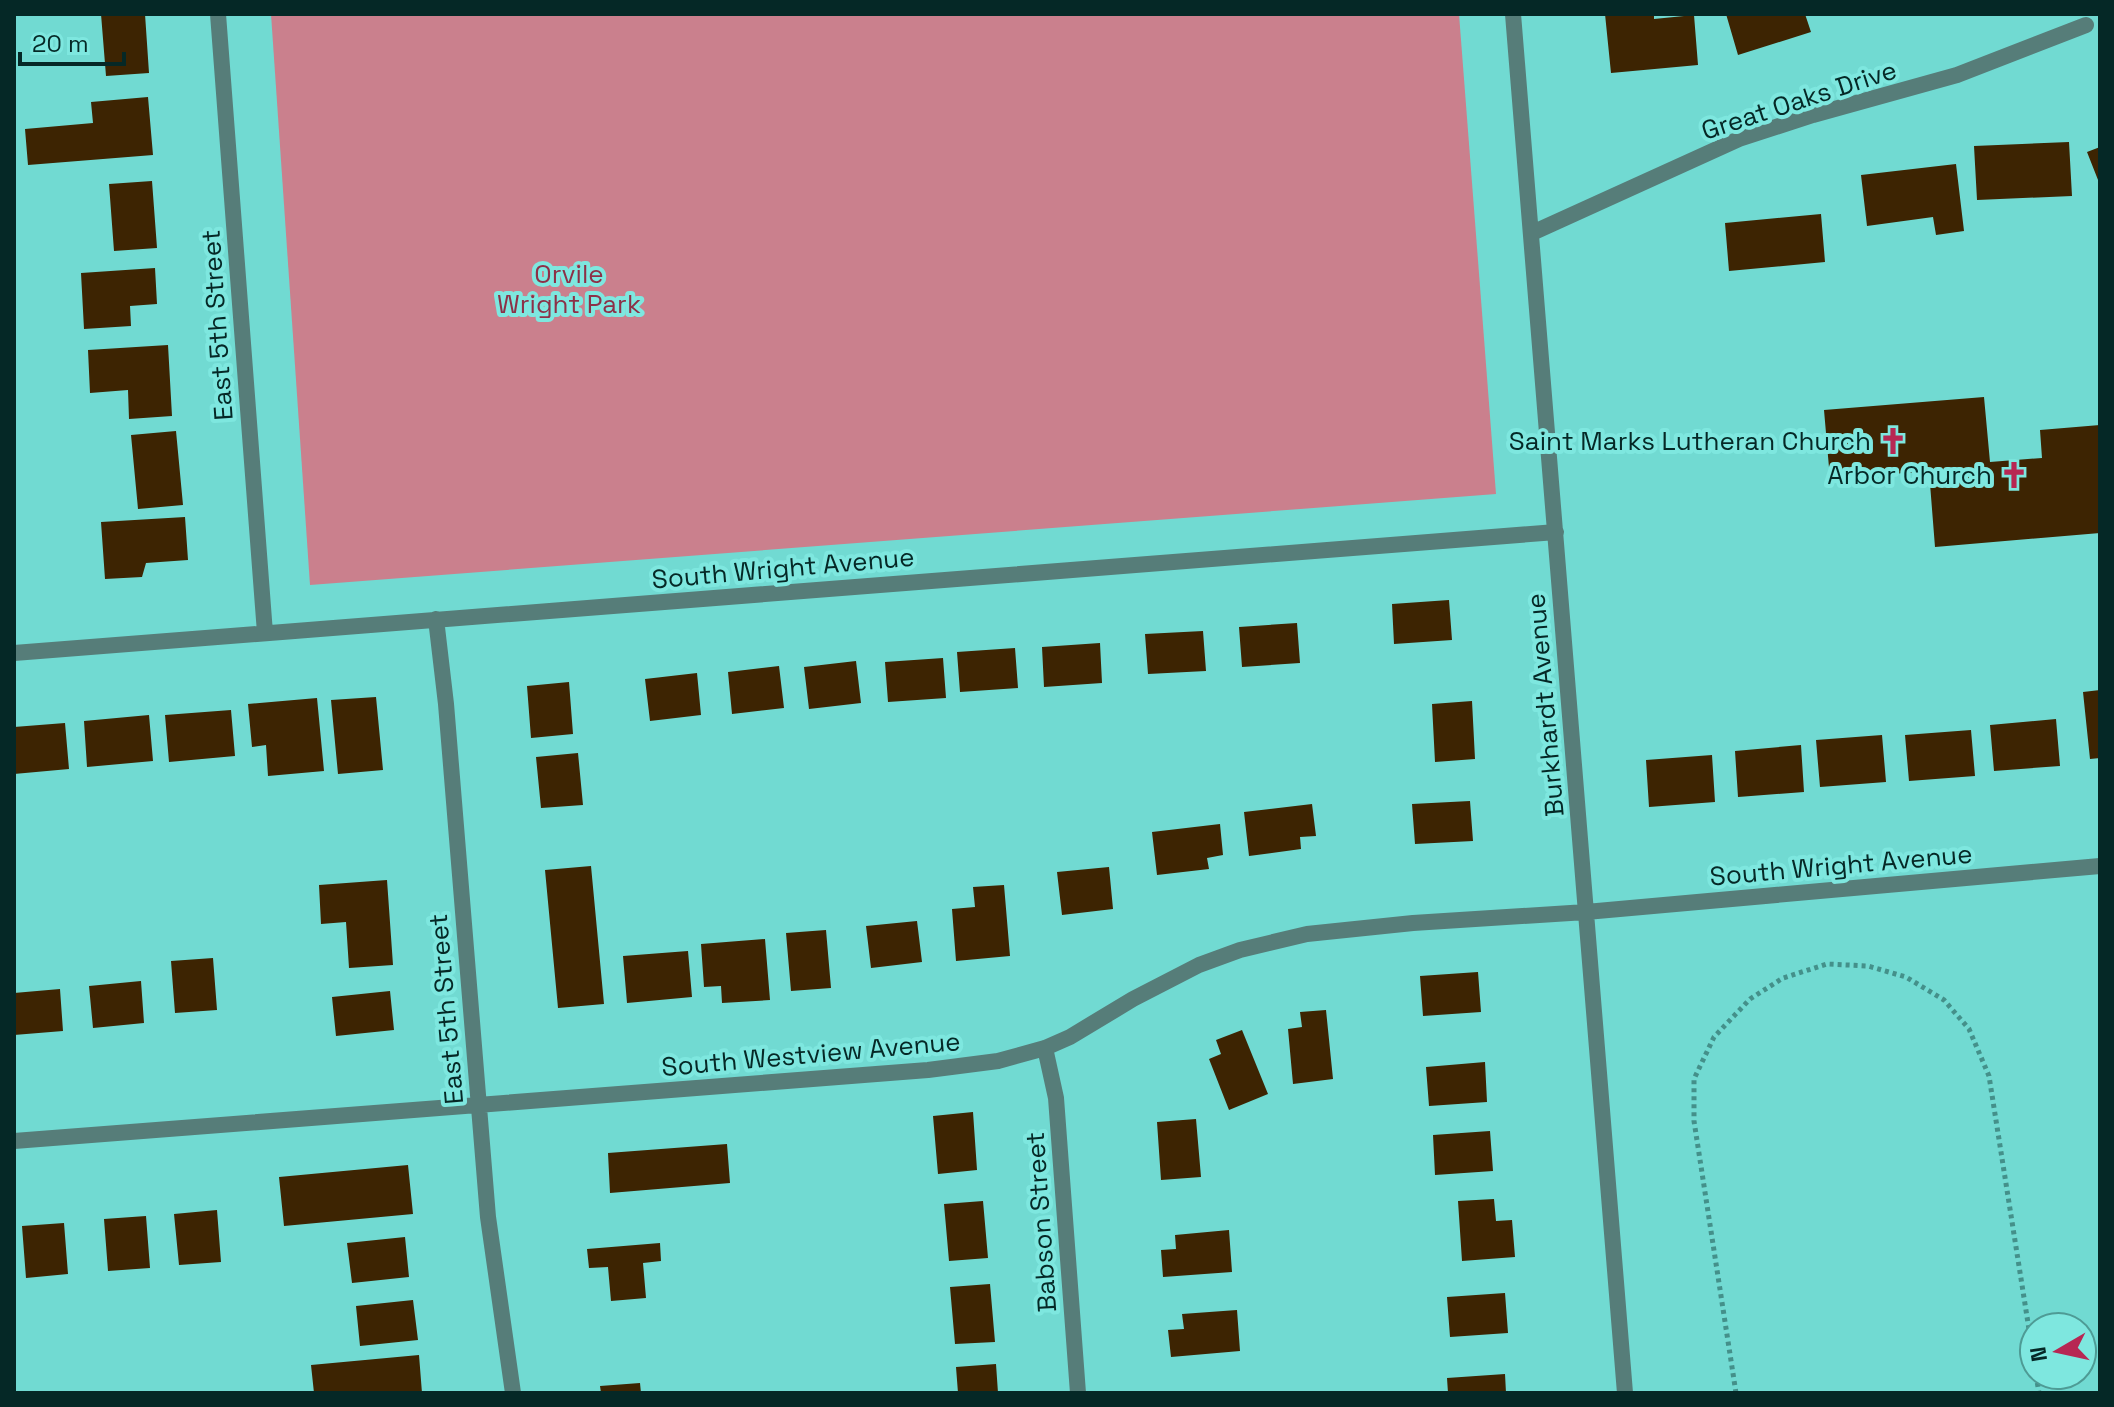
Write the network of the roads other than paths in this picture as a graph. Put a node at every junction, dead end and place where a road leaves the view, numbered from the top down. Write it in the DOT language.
graph roads {
  1 [pos="218,14"];
  2 [pos="1513,14"];
  3 [pos="2086,25"];
  4 [pos="1532,233"];
  5 [pos="1556,532"];
  6 [pos="436,619"];
  7 [pos="265,633"];
  8 [pos="14,653"];
  9 [pos="2100,866"];
  10 [pos="1586,912"];
  11 [pos="1045,1048"];
  12 [pos="478,1106"];
  13 [pos="14,1141"];
  14 [pos="513,1393"];
  15 [pos="1078,1393"];
  16 [pos="1625,1393"];
  1 -- 7 [label="street, East 5th Street"];
  2 -- 4 [label="street, Burkhardt Avenue"];
  3 -- 4 [label="street, Great Oaks Drive"];
  4 -- 5 [label="street, Burkhardt Avenue"];
  5 -- 6 [label="street, South Wright Avenue"];
  5 -- 10 [label="street, Burkhardt Avenue"];
  6 -- 7 [label="street, South Wright Avenue"];
  6 -- 12 [label="street, East 5th Street"];
  7 -- 8 [label="street, South Wright Avenue"];
  9 -- 10 [label="street, South Wright Avenue"];
  10 -- 11 [label="street, South Westview Avenue"];
  10 -- 16 [label="street, Burkhardt Avenue"];
  11 -- 12 [label="street, South Westview Avenue"];
  11 -- 15 [label="street, Babson Street"];
  12 -- 13 [label="street, South Westview Avenue"];
  12 -- 14 [label="street, East 5th Street"];
}
